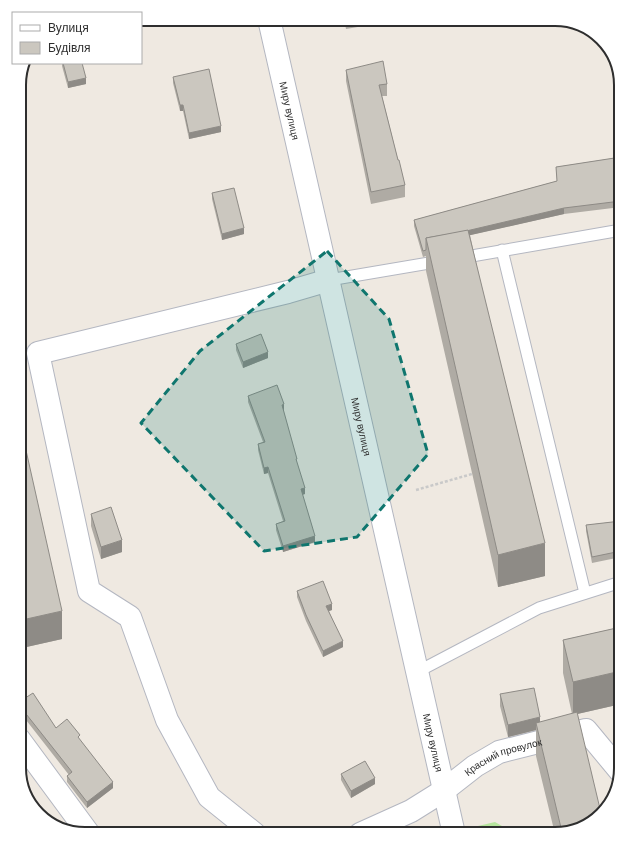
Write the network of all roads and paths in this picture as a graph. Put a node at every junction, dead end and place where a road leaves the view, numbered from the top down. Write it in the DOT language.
graph roads {
  1 [pos="271,26"];
  2 [pos="614,231"];
  3 [pos="502,250"];
  4 [pos="329,280"];
  5 [pos="472,474"];
  6 [pos="416,490"];
  7 [pos="614,584"];
  8 [pos="585,593"];
  9 [pos="417,672"];
  10 [pos="26,748"];
  11 [pos="614,764"];
  12 [pos="443,791"];
  13 [pos="85,827"];
  14 [pos="246,827"];
  15 [pos="376,827"];
  16 [pos="452,827"];
  1 -- 4 [label="street, Миру вулиця"];
  2 -- 3 [label="lane"];
  3 -- 4 [label="lane"];
  3 -- 8 [label="lane"];
  4 -- 9 [label="street, Миру вулиця"];
  4 -- 14 [label="street"];
  5 -- 6 [label="path"];
  7 -- 8 [label="lane"];
  8 -- 9 [label="lane"];
  9 -- 12 [label="street, Миру вулиця"];
  10 -- 13 [label="street"];
  11 -- 12 [label="street, Красний провулок"];
  12 -- 15 [label="street"];
  12 -- 16 [label="street, Миру вулиця"];
}
